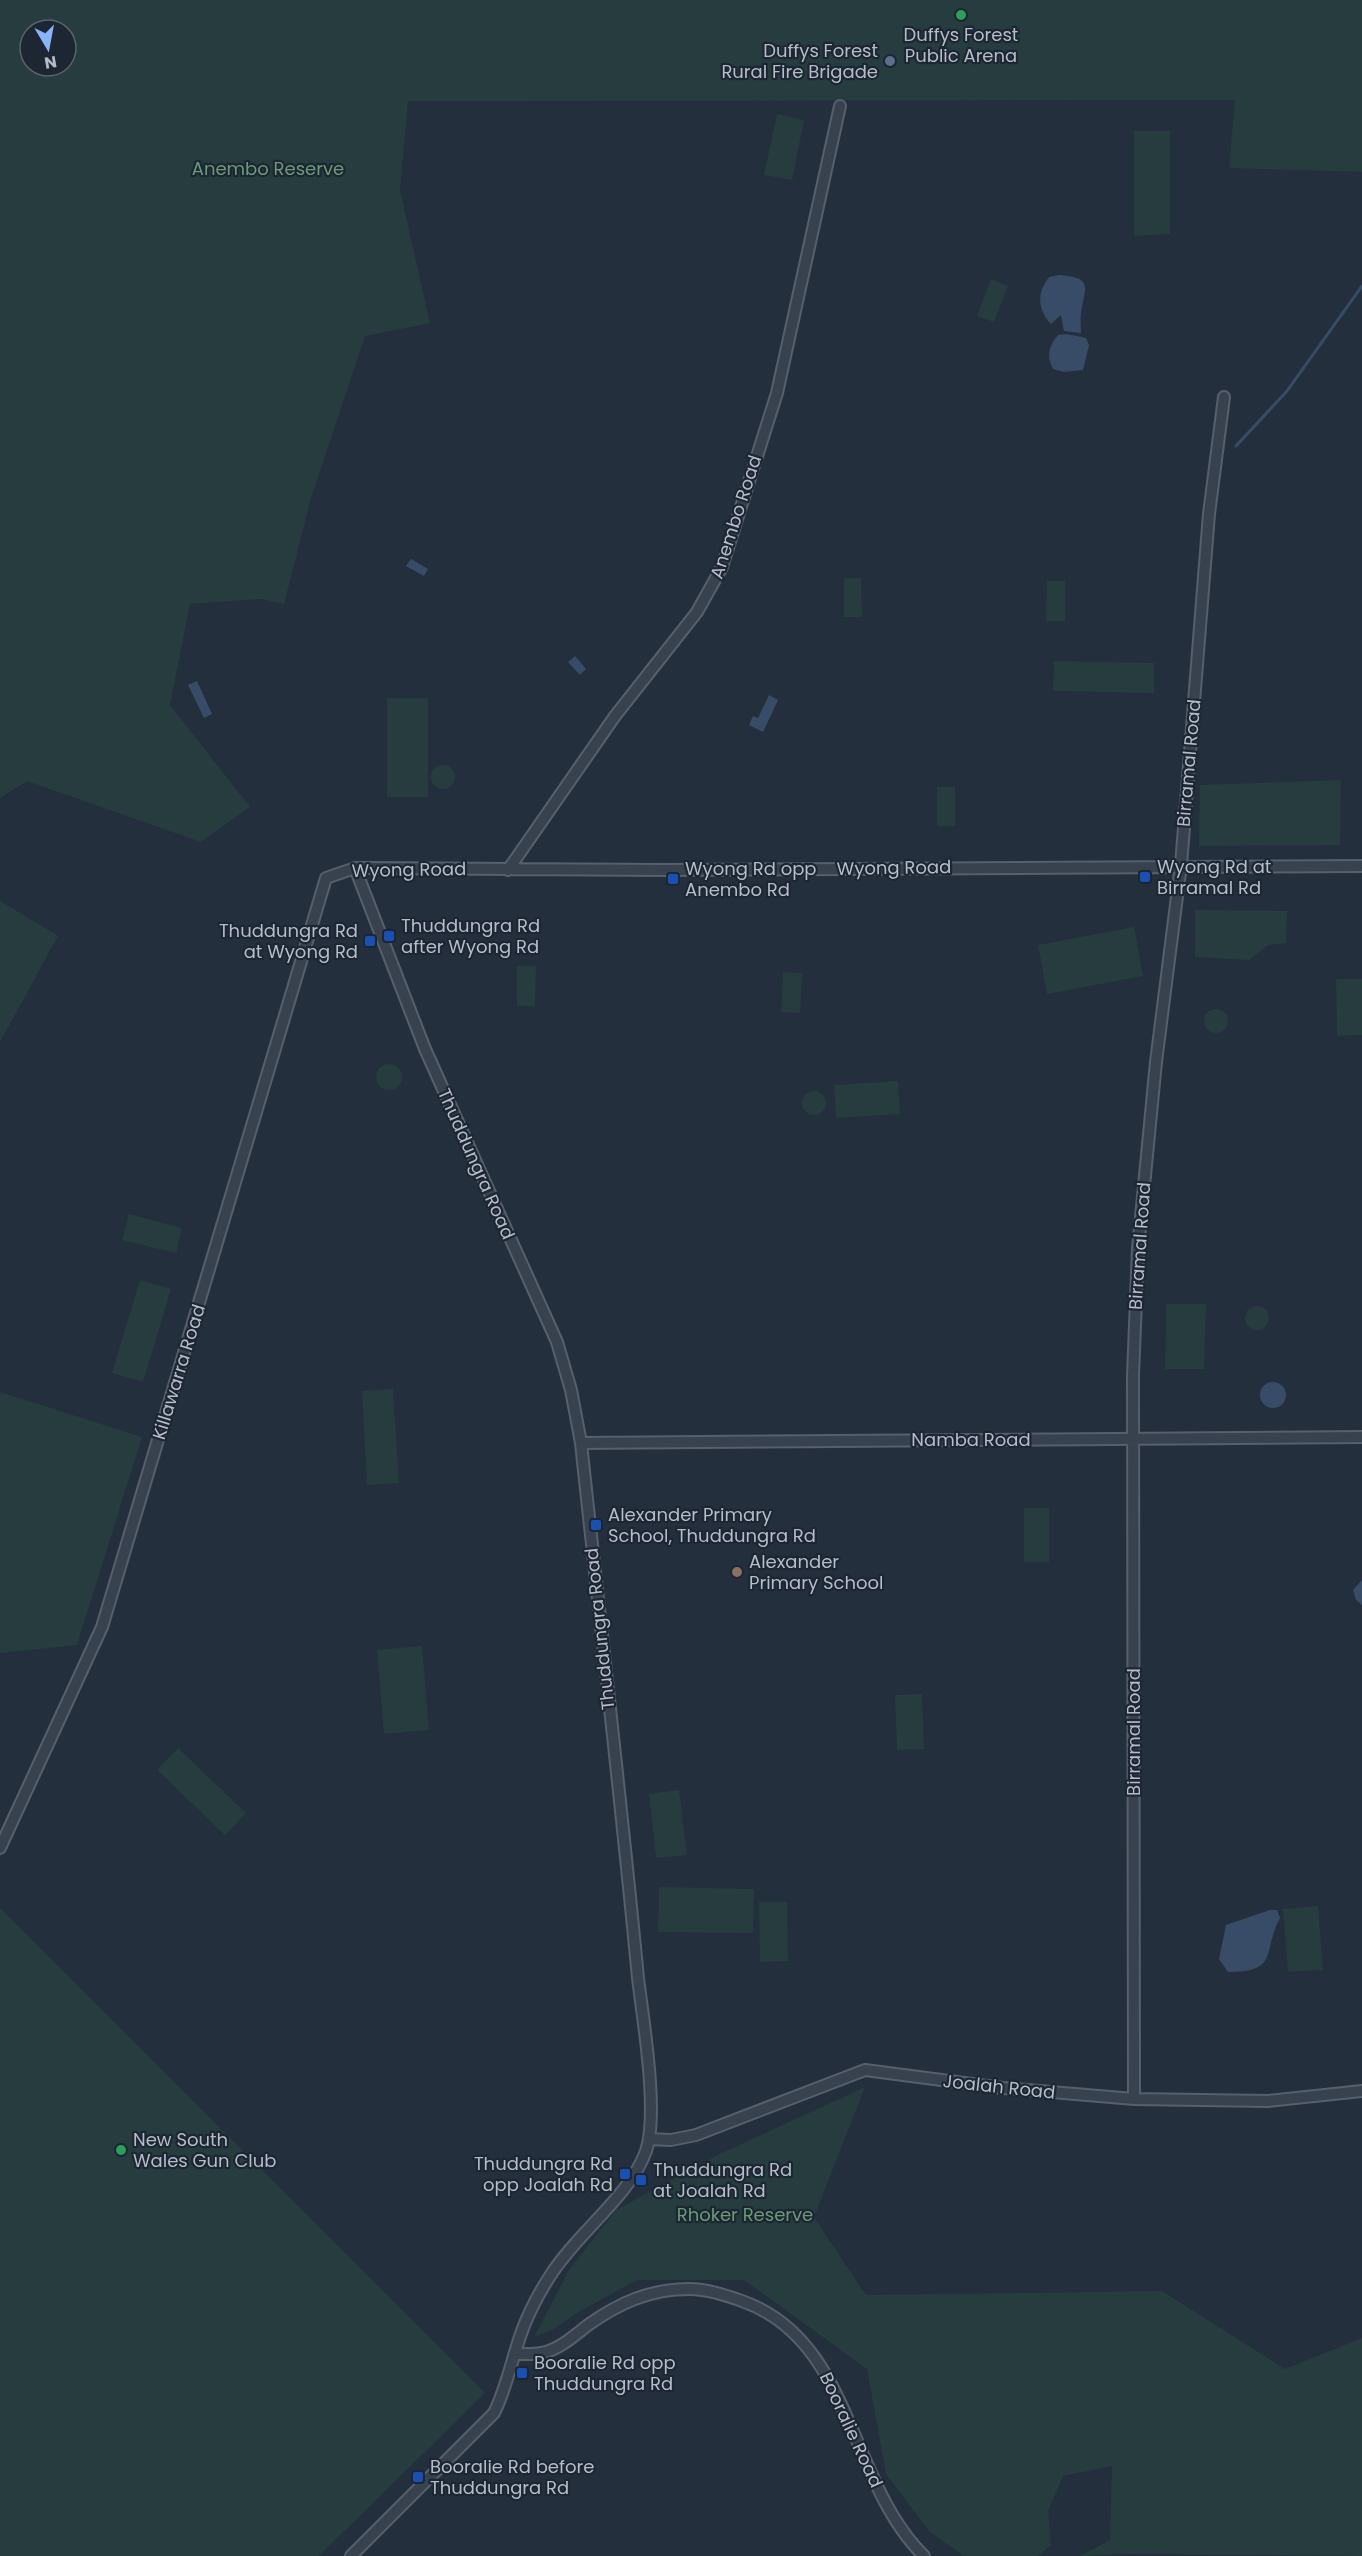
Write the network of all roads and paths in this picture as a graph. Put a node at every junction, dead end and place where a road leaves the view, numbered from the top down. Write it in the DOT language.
graph roads {
  1 [pos="840,106"];
  2 [pos="1224,397"];
  3 [pos="1180,865"];
  4 [pos="1362,866"];
  5 [pos="355,868"];
  6 [pos="508,870"];
  7 [pos="324,883"];
  8 [pos="1362,1437"];
  9 [pos="1134,1439"];
  10 [pos="581,1443"];
  11 [pos="0,1848"];
  12 [pos="1362,2091"];
  13 [pos="1134,2099"];
  14 [pos="649,2139"];
  15 [pos="515,2354"];
  16 [pos="351,2556"];
  17 [pos="924,2556"];
  1 -- 6 [label="street, Anembo Road"];
  2 -- 3 [label="street, Birramal Road"];
  3 -- 4 [label="street, Wyong Road"];
  3 -- 6 [label="street, Wyong Road"];
  3 -- 9 [label="street, Birramal Road"];
  5 -- 6 [label="street, Wyong Road"];
  5 -- 7 [label="street, Wyong Road"];
  5 -- 10 [label="street, Thuddungra Road"];
  7 -- 11 [label="street, Killawarra Road"];
  8 -- 9 [label="street, Namba Road"];
  9 -- 10 [label="street, Namba Road"];
  9 -- 13 [label="street, Birramal Road"];
  10 -- 14 [label="street, Thuddungra Road"];
  12 -- 13 [label="street, Joalah Road"];
  13 -- 14 [label="street, Joalah Road"];
  14 -- 15 [label="street, Thuddungra Road"];
  15 -- 16 [label="street"];
  15 -- 17 [label="street, Booralie Road"];
}
